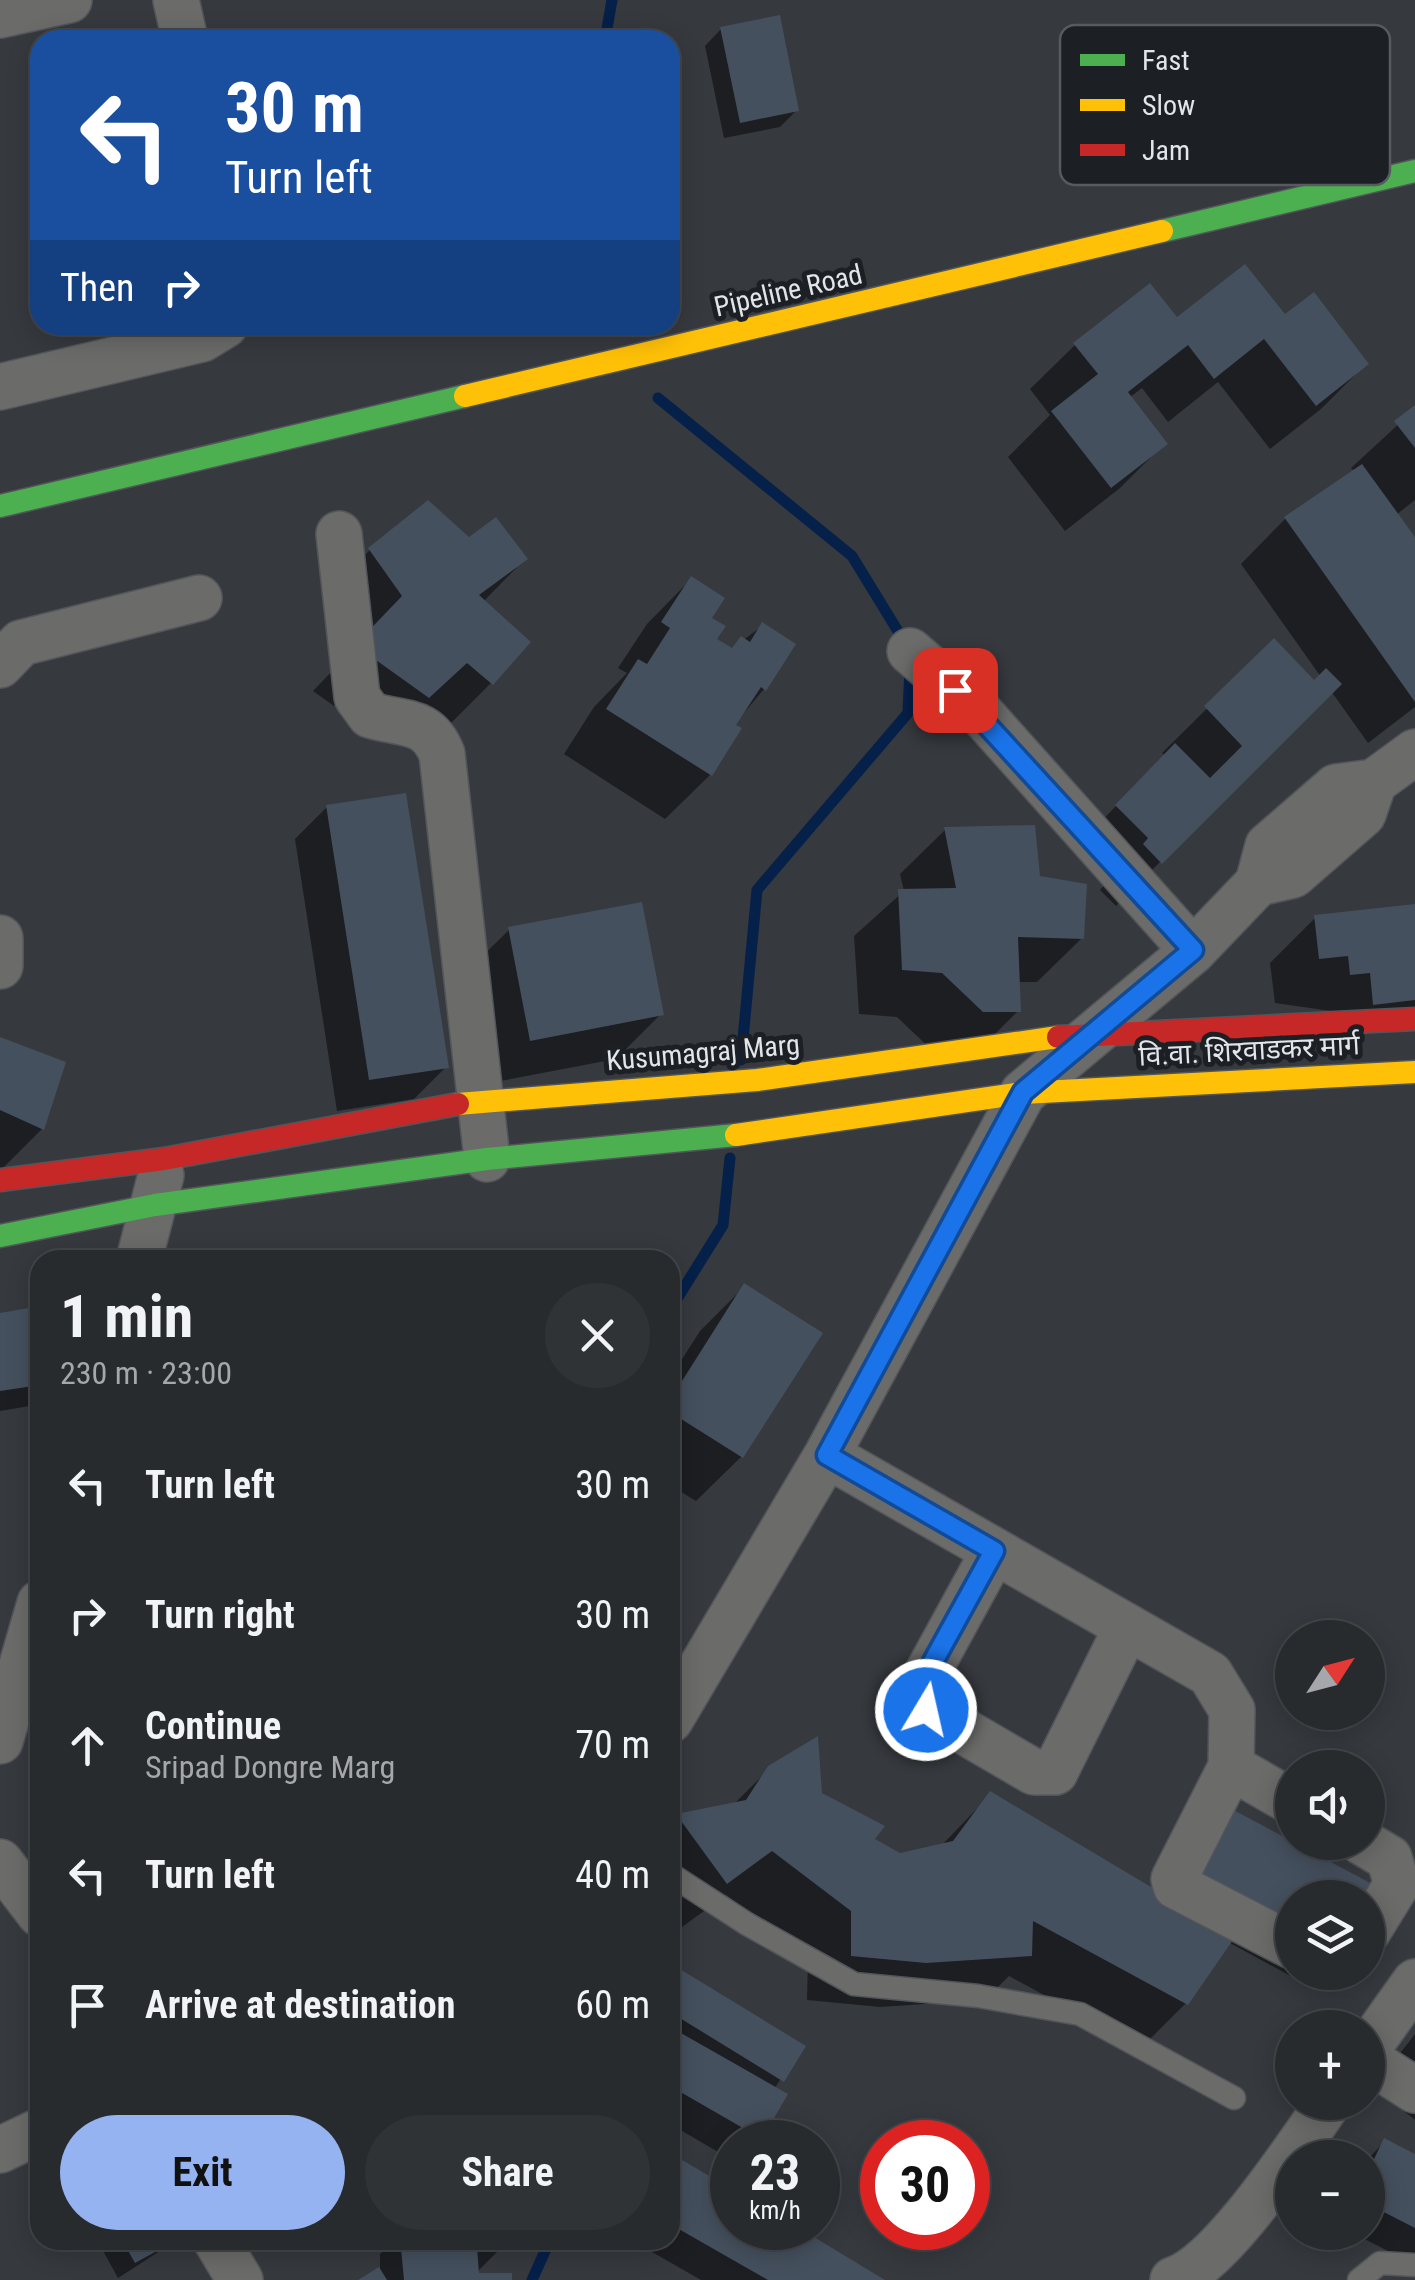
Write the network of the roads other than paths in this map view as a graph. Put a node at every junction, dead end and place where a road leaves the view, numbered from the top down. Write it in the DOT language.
graph roads {
  1 [pos="69,0"];
  2 [pos="176,0"];
  3 [pos="0,15"];
  4 [pos="183,30"];
  5 [pos="1415,171"];
  6 [pos="1390,177"];
  7 [pos="1356,185"];
  8 [pos="209,335"];
  9 [pos="0,387"];
  10 [pos="0,506"];
  11 [pos="339,534"];
  12 [pos="199,598"];
  13 [pos="910,651"];
  14 [pos="0,664"];
  15 [pos="1415,752"];
  16 [pos="0,938"];
  17 [pos="1193,950"];
  18 [pos="0,966"];
  19 [pos="1415,1019"];
  20 [pos="1097,1032"];
  21 [pos="1415,1072"];
  22 [pos="1023,1092"];
  23 [pos="478,1100"];
  24 [pos="164,1158"];
  25 [pos="487,1159"];
  26 [pos="0,1180"];
  27 [pos="155,1205"];
  28 [pos="0,1236"];
  29 [pos="143,1250"];
  30 [pos="827,1455"];
  31 [pos="987,1564"];
  32 [pos="30,1638"];
  33 [pos="1121,1639"];
  34 [pos="680,1703"];
  35 [pos="0,1741"];
  36 [pos="1231,1766"];
  37 [pos="1275,1792"];
  38 [pos="1385,1856"];
  39 [pos="0,1862"];
  40 [pos="680,1880"];
  41 [pos="30,1901"];
  42 [pos="1385,1903"];
  43 [pos="1275,1937"];
  44 [pos="1415,1982"];
  45 [pos="1385,2024"];
  46 [pos="1385,2071"];
  47 [pos="1415,2090"];
  48 [pos="1234,2098"];
  49 [pos="1316,2120"];
  50 [pos="30,2136"];
  51 [pos="0,2150"];
  52 [pos="222,2250"];
  53 [pos="1415,2265"];
  54 [pos="240,2280"];
  55 [pos="1173,2280"];
  56 [pos="1359,2280"];
  1 -- 3 [label="street"];
  2 -- 4 [label="street"];
  5 -- 6 [label="street, Pipeline Road"];
  7 -- 10 [label="street, Pipeline Road"];
  8 -- 9 [label="street"];
  11 -- 23 [label="street"];
  12 -- 14 [label="street"];
  13 -- 17 [label="street"];
  15 -- 17 [label="street"];
  16 -- 18 [label="street"];
  17 -- 20 [label="street"];
  19 -- 20 [label="street, Kusumagraj Marg"];
  20 -- 22 [label="street"];
  20 -- 23 [label="street, Kusumagraj Marg"];
  21 -- 22 [label="street, वि.वा. शिरवाडकर मार्ग"];
  22 -- 25 [label="street, वि.वा. शिरवाडकर मार्ग"];
  22 -- 30 [label="street"];
  23 -- 24 [label="street, Kusumagraj Marg"];
  23 -- 25 [label="street"];
  24 -- 26 [label="street, Kusumagraj Marg"];
  24 -- 27 [label="street"];
  25 -- 27 [label="street"];
  27 -- 28 [label="street"];
  27 -- 29 [label="street"];
  30 -- 31 [label="street"];
  30 -- 34 [label="street"];
  31 -- 33 [label="street"];
  31 -- 33 [label="street"];
  32 -- 35 [label="street"];
  33 -- 36 [label="street"];
  36 -- 37 [label="street"];
  36 -- 43 [label="street"];
  38 -- 42 [label="street"];
  39 -- 41 [label="street"];
  40 -- 48 [label="lane"];
  44 -- 45 [label="street"];
  46 -- 47 [label="street"];
  49 -- 55 [label="street"];
  50 -- 51 [label="street"];
  52 -- 54 [label="street"];
  53 -- 56 [label="lane"];
}
